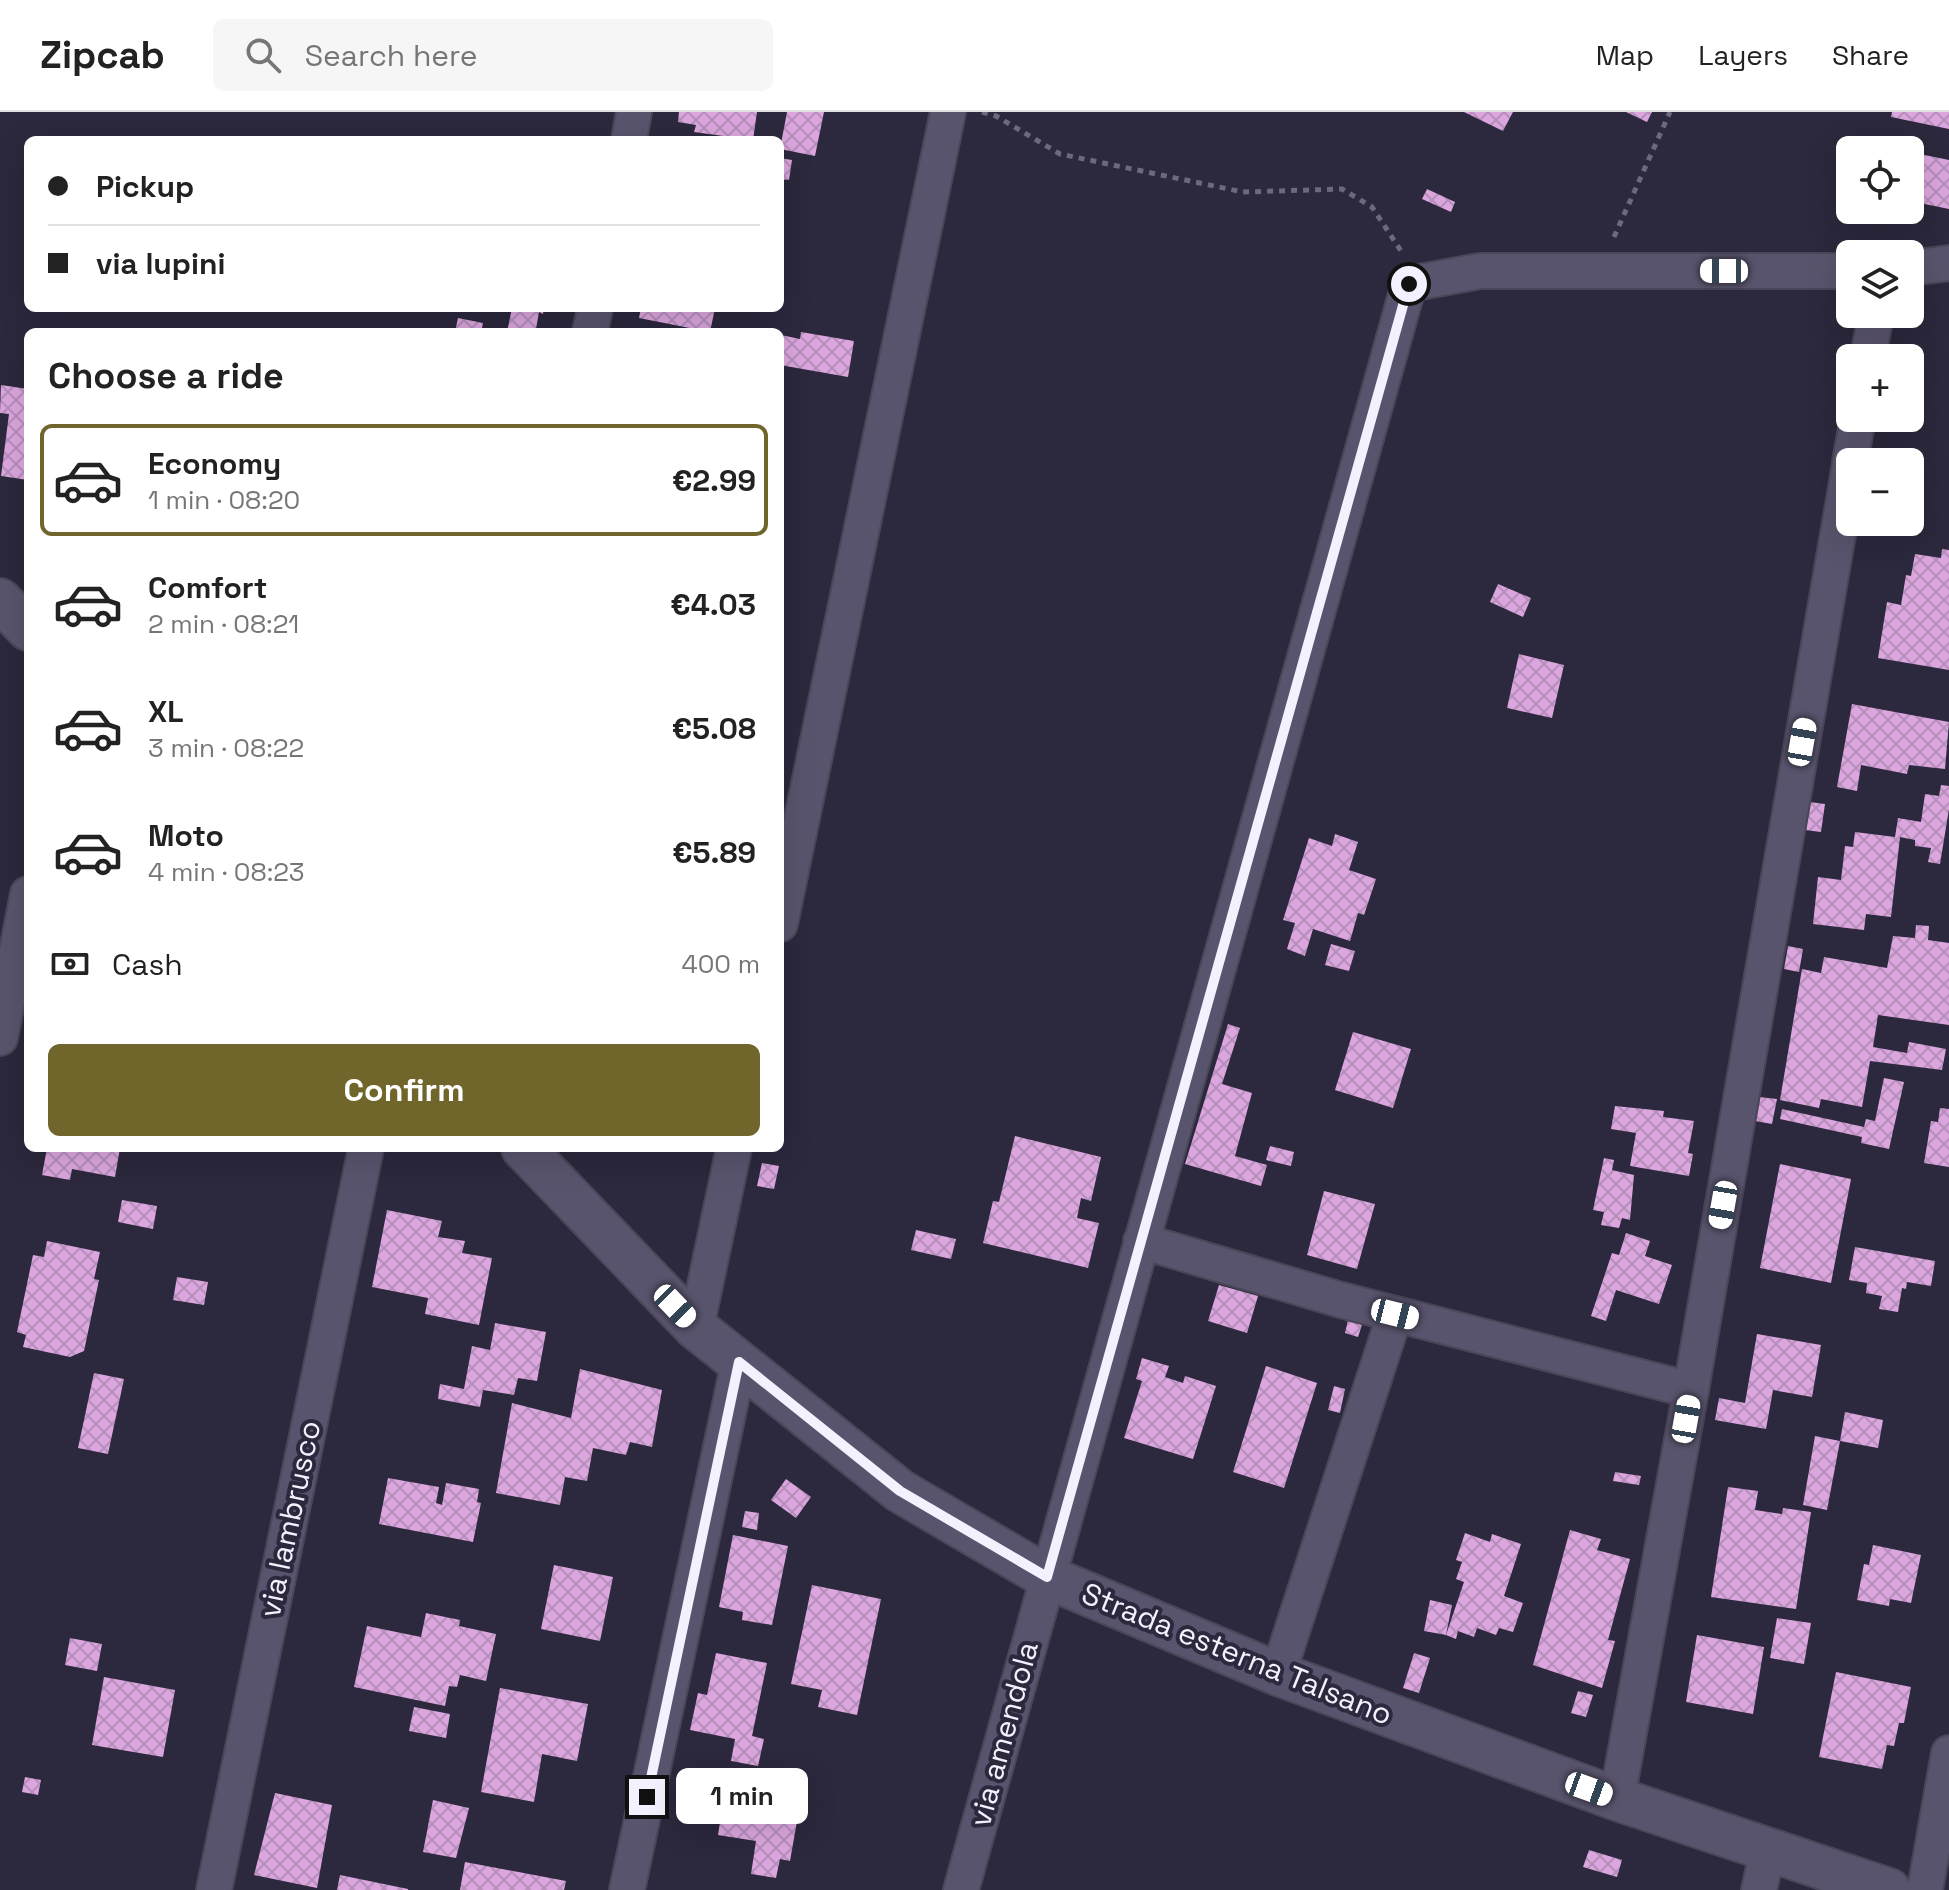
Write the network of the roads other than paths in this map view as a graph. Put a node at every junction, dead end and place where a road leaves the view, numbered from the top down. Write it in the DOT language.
graph roads {
  1 [pos="634,112"];
  2 [pos="948,112"];
  3 [pos="630,136"];
  4 [pos="1949,263"];
  5 [pos="1924,266"];
  6 [pos="1836,271"];
  7 [pos="1837,536"];
  8 [pos="0,600"];
  9 [pos="24,625"];
  10 [pos="784,905"];
  11 [pos="24,915"];
  12 [pos="0,1038"];
  13 [pos="365,1152"];
  14 [pos="527,1152"];
  15 [pos="733,1152"];
  16 [pos="1141,1241"];
  17 [pos="1395,1314"];
  18 [pos="696,1328"];
  19 [pos="739,1362"];
  20 [pos="1691,1390"];
  21 [pos="1047,1577"];
  22 [pos="1278,1674"];
  23 [pos="1949,1753"];
  24 [pos="1617,1799"];
  25 [pos="1768,1849"];
  26 [pos="214,1890"];
  27 [pos="627,1890"];
  28 [pos="961,1890"];
  29 [pos="1759,1890"];
  30 [pos="1889,1890"];
  31 [pos="1925,1890"];
  1 -- 3 [label="street"];
  2 -- 10 [label="street"];
  4 -- 5 [label="street"];
  6 -- 16 [label="street, via amendola"];
  7 -- 20 [label="street"];
  8 -- 9 [label="street"];
  11 -- 12 [label="street"];
  13 -- 26 [label="street, via lambrusco"];
  14 -- 18 [label="street, Strada esterna Talsano"];
  15 -- 18 [label="street"];
  16 -- 17 [label="street"];
  16 -- 21 [label="street, via amendola"];
  17 -- 20 [label="street"];
  17 -- 22 [label="street"];
  18 -- 19 [label="street, Strada esterna Talsano"];
  19 -- 21 [label="street, Strada esterna Talsano"];
  19 -- 27 [label="street"];
  20 -- 24 [label="street"];
  21 -- 22 [label="street, Strada esterna Talsano"];
  21 -- 28 [label="street, via amendola"];
  22 -- 24 [label="street, Strada esterna Talsano"];
  23 -- 31 [label="street"];
  24 -- 25 [label="street, Strada esterna Talsano"];
  25 -- 29 [label="street"];
  25 -- 30 [label="street, Strada esterna Talsano"];
}
